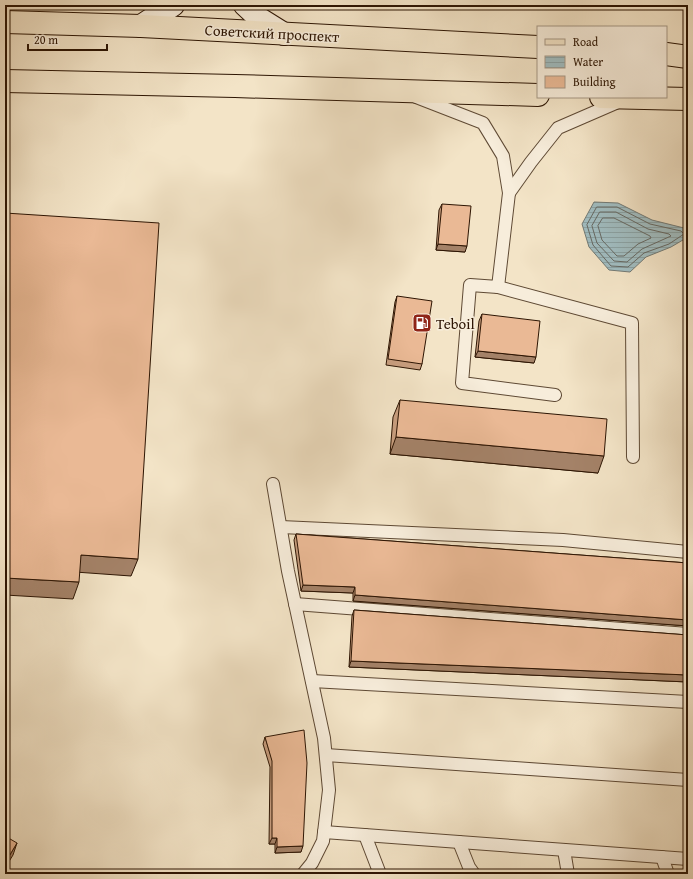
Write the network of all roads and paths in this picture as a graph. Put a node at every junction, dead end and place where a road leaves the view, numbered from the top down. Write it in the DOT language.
graph roads {
  1 [pos="173,5"];
  2 [pos="245,5"];
  3 [pos="5,22"];
  4 [pos="141,26"];
  5 [pos="284,34"];
  6 [pos="537,47"];
  7 [pos="667,54"];
  8 [pos="688,57"];
  9 [pos="5,82"];
  10 [pos="400,92"];
  11 [pos="537,95"];
  12 [pos="628,98"];
  13 [pos="688,99"];
  14 [pos="510,193"];
  15 [pos="498,287"];
  16 [pos="555,395"];
  17 [pos="633,457"];
  18 [pos="273,484"];
  19 [pos="281,527"];
  20 [pos="688,552"];
  21 [pos="295,604"];
  22 [pos="688,634"];
  23 [pos="312,681"];
  24 [pos="688,702"];
  25 [pos="326,755"];
  26 [pos="688,780"];
  27 [pos="324,832"];
  28 [pos="365,835"];
  29 [pos="459,842"];
  30 [pos="564,850"];
  31 [pos="662,857"];
  32 [pos="688,859"];
  33 [pos="303,874"];
  34 [pos="380,874"];
  35 [pos="474,874"];
  36 [pos="568,874"];
  37 [pos="668,874"];
  1 -- 4 [label="street"];
  2 -- 5 [label="street"];
  3 -- 4 [label="main road, Советский проспект"];
  4 -- 5 [label="main road, Советский проспект"];
  5 -- 6 [label="main road, Советский проспект"];
  7 -- 8 [label="main road"];
  9 -- 10 [label="main road"];
  10 -- 11 [label="main road"];
  10 -- 14 [label="lane"];
  12 -- 13 [label="main road"];
  12 -- 14 [label="lane"];
  14 -- 15 [label="lane"];
  15 -- 16 [label="lane"];
  15 -- 17 [label="lane"];
  18 -- 19 [label="lane"];
  19 -- 20 [label="lane"];
  19 -- 21 [label="lane"];
  21 -- 22 [label="lane"];
  21 -- 23 [label="lane"];
  23 -- 24 [label="lane"];
  23 -- 25 [label="lane"];
  25 -- 26 [label="lane"];
  25 -- 27 [label="lane"];
  27 -- 28 [label="lane"];
  27 -- 33 [label="lane"];
  28 -- 29 [label="lane"];
  28 -- 34 [label="lane"];
  29 -- 30 [label="lane"];
  29 -- 35 [label="lane"];
  30 -- 31 [label="lane"];
  30 -- 36 [label="lane"];
  31 -- 32 [label="lane"];
  31 -- 37 [label="lane"];
}
